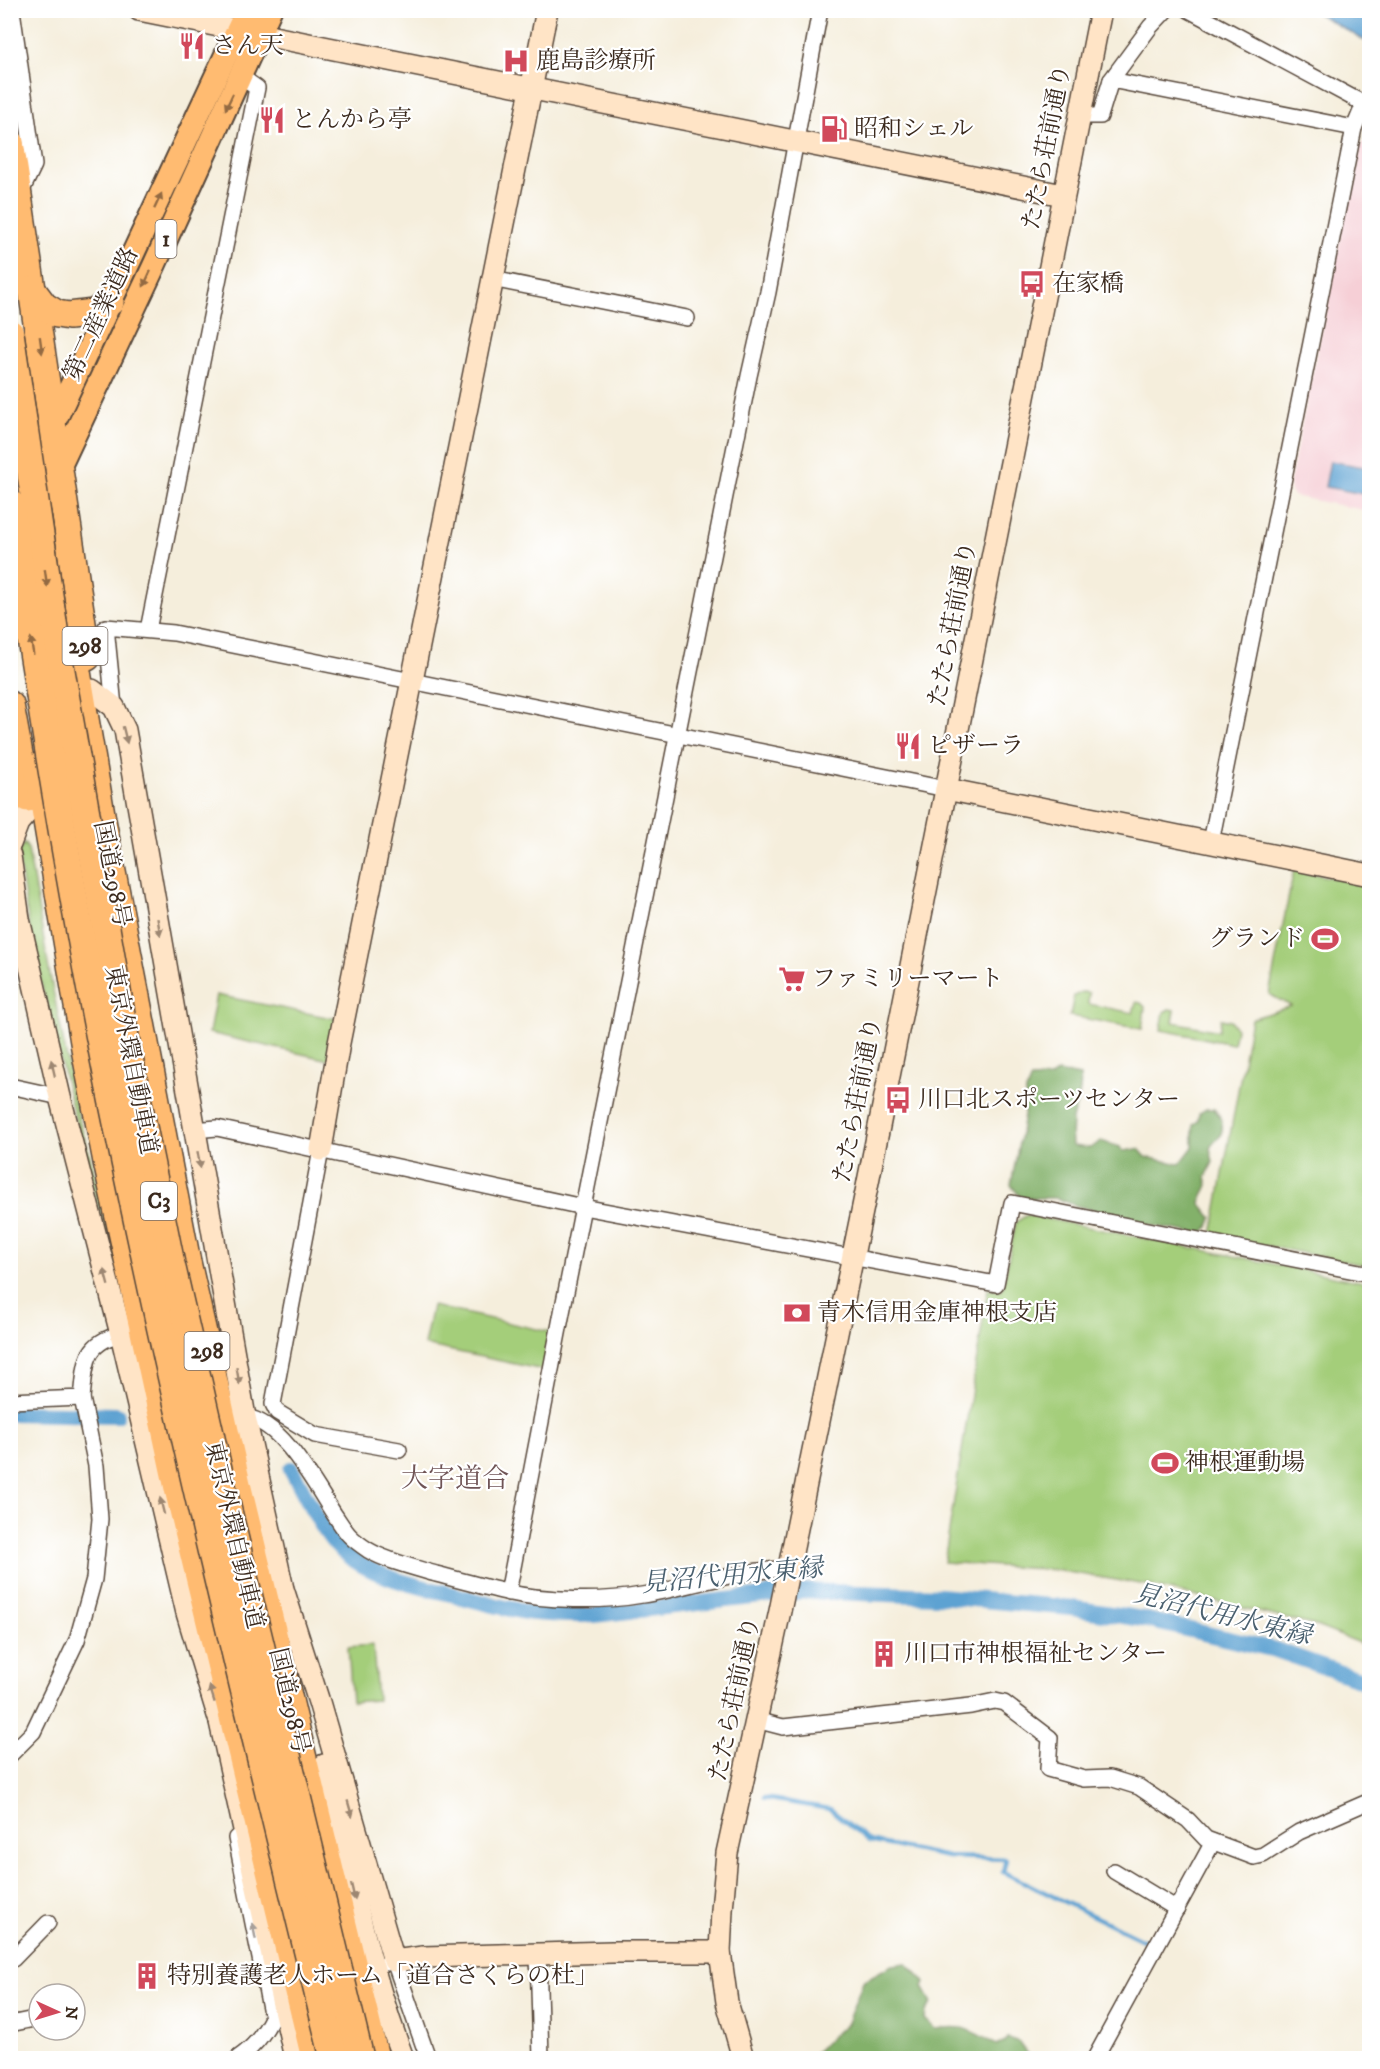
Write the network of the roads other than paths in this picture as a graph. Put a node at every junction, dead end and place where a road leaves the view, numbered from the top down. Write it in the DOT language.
graph roads {
  1 [pos="12,10"];
  2 [pos="139,10"];
  3 [pos="270,10"];
  4 [pos="547,10"];
  5 [pos="820,10"];
  6 [pos="1101,10"];
  7 [pos="1166,10"];
  8 [pos="1190,10"];
  9 [pos="248,25"];
  10 [pos="240,76"];
  11 [pos="1111,80"];
  12 [pos="532,90"];
  13 [pos="1367,105"];
  14 [pos="1079,116"];
  15 [pos="1354,128"];
  16 [pos="795,141"];
  17 [pos="10,142"];
  18 [pos="1063,195"];
  19 [pos="19,199"];
  20 [pos="10,224"];
  21 [pos="492,279"];
  22 [pos="27,297"];
  23 [pos="110,303"];
  24 [pos="687,318"];
  25 [pos="10,333"];
  26 [pos="52,424"];
  27 [pos="58,467"];
  28 [pos="10,503"];
  29 [pos="10,516"];
  30 [pos="10,576"];
  31 [pos="148,630"];
  32 [pos="71,636"];
  33 [pos="412,681"];
  34 [pos="92,690"];
  35 [pos="19,697"];
  36 [pos="114,707"];
  37 [pos="677,735"];
  38 [pos="14,744"];
  39 [pos="946,789"];
  40 [pos="29,810"];
  41 [pos="1211,842"];
  42 [pos="10,844"];
  43 [pos="10,856"];
  44 [pos="1370,875"];
  45 [pos="10,1086"];
  46 [pos="60,1097"];
  47 [pos="194,1130"];
  48 [pos="165,1149"];
  49 [pos="321,1150"];
  50 [pos="107,1162"];
  51 [pos="583,1207"];
  52 [pos="853,1257"];
  53 [pos="1370,1274"];
  54 [pos="131,1331"];
  55 [pos="82,1398"];
  56 [pos="10,1401"];
  57 [pos="245,1416"];
  58 [pos="399,1450"];
  59 [pos="788,1574"];
  60 [pos="283,1589"];
  61 [pos="508,1593"];
  62 [pos="756,1720"];
  63 [pos="220,1722"];
  64 [pos="10,1755"];
  65 [pos="1370,1801"];
  66 [pos="1213,1842"];
  67 [pos="1114,1871"];
  68 [pos="1177,1909"];
  69 [pos="48,1923"];
  70 [pos="720,1952"];
  71 [pos="538,1953"];
  72 [pos="10,1959"];
  73 [pos="389,1962"];
  74 [pos="27,2020"];
  75 [pos="10,2024"];
  76 [pos="238,2058"];
  77 [pos="295,2058"];
  78 [pos="314,2058"];
  79 [pos="334,2058"];
  80 [pos="360,2058"];
  81 [pos="376,2058"];
  82 [pos="403,2058"];
  83 [pos="428,2058"];
  84 [pos="541,2058"];
  85 [pos="743,2058"];
  86 [pos="1095,2058"];
  1 -- 19 [label="street"];
  2 -- 9 [label="street"];
  3 -- 9 [label="main road, 第二産業道路 / 1"];
  4 -- 12 [label="street"];
  5 -- 16 [label="street"];
  6 -- 14 [label="street, たたら荘前通り"];
  7 -- 11 [label="street"];
  8 -- 13 [label="street"];
  9 -- 10 [label="main road, 第二産業道路 / 1"];
  9 -- 12 [label="street"];
  23 -- 9 [label="main road, 第二産業道路 / 1, one-way"];
  10 -- 27 [label="main road, 第二産業道路 / 1, one-way"];
  10 -- 31 [label="street"];
  11 -- 14 [label="street"];
  11 -- 15 [label="street"];
  12 -- 16 [label="street"];
  12 -- 21 [label="street"];
  13 -- 15 [label="street"];
  14 -- 18 [label="street, たたら荘前通り"];
  15 -- 41 [label="street"];
  16 -- 18 [label="street"];
  16 -- 37 [label="street"];
  17 -- 19 [label="highway, 298"];
  18 -- 39 [label="street, たたら荘前通り"];
  19 -- 22 [label="highway, 298"];
  20 -- 22 [label="highway, 298"];
  21 -- 24 [label="street"];
  21 -- 33 [label="street"];
  22 -- 23 [label="highway"];
  22 -- 26 [label="highway, 298, one-way"];
  23 -- 26 [label="main road, 第二産業道路 / 1"];
  25 -- 80 [label="highway, 東京外環自動車道 / C3, one-way, bridge"];
  26 -- 27 [label="highway, 298"];
  26 -- 29 [label="main road, 第二産業道路"];
  27 -- 30 [label="main road, 第二産業道路"];
  27 -- 34 [label="highway, 298"];
  79 -- 28 [label="highway, 東京外環自動車道 / C3, one-way, bridge"];
  31 -- 33 [label="street"];
  31 -- 36 [label="street"];
  32 -- 48 [label="highway, 国道298号 / 298"];
  33 -- 37 [label="street"];
  33 -- 49 [label="street"];
  34 -- 36 [label="street"];
  34 -- 48 [label="highway, 298"];
  35 -- 38 [label="highway, 298"];
  35 -- 50 [label="highway, 298"];
  36 -- 47 [label="street, one-way"];
  37 -- 39 [label="street"];
  37 -- 51 [label="street"];
  38 -- 40 [label="highway, 298"];
  39 -- 41 [label="street"];
  39 -- 52 [label="street, たたら荘前通り"];
  40 -- 42 [label="street"];
  40 -- 50 [label="highway, 298"];
  41 -- 44 [label="street"];
  46 -- 43 [label="street, one-way"];
  45 -- 46 [label="street"];
  54 -- 46 [label="street, one-way"];
  47 -- 49 [label="street"];
  47 -- 57 [label="street, one-way"];
  48 -- 81 [label="highway, 国道298号 / 298"];
  49 -- 51 [label="street"];
  49 -- 58 [label="street"];
  50 -- 78 [label="highway, 298"];
  51 -- 52 [label="street"];
  51 -- 61 [label="street"];
  52 -- 53 [label="street"];
  52 -- 59 [label="street, たたら荘前通り"];
  54 -- 55 [label="street"];
  63 -- 54 [label="street, one-way"];
  55 -- 56 [label="street"];
  55 -- 64 [label="street"];
  57 -- 60 [label="street"];
  57 -- 61 [label="street"];
  59 -- 61 [label="street"];
  59 -- 62 [label="street, たたら荘前通り"];
  60 -- 73 [label="street, one-way"];
  60 -- 82 [label="street, one-way"];
  62 -- 66 [label="street"];
  62 -- 70 [label="street, たたら荘前通り"];
  76 -- 63 [label="street, one-way"];
  63 -- 77 [label="street"];
  65 -- 66 [label="street"];
  66 -- 68 [label="street"];
  67 -- 68 [label="street"];
  68 -- 86 [label="street"];
  69 -- 72 [label="street"];
  70 -- 71 [label="street"];
  70 -- 85 [label="street, たたら荘前通り"];
  71 -- 73 [label="street"];
  71 -- 84 [label="street"];
  73 -- 83 [label="street"];
  74 -- 75 [label="street"];
}
